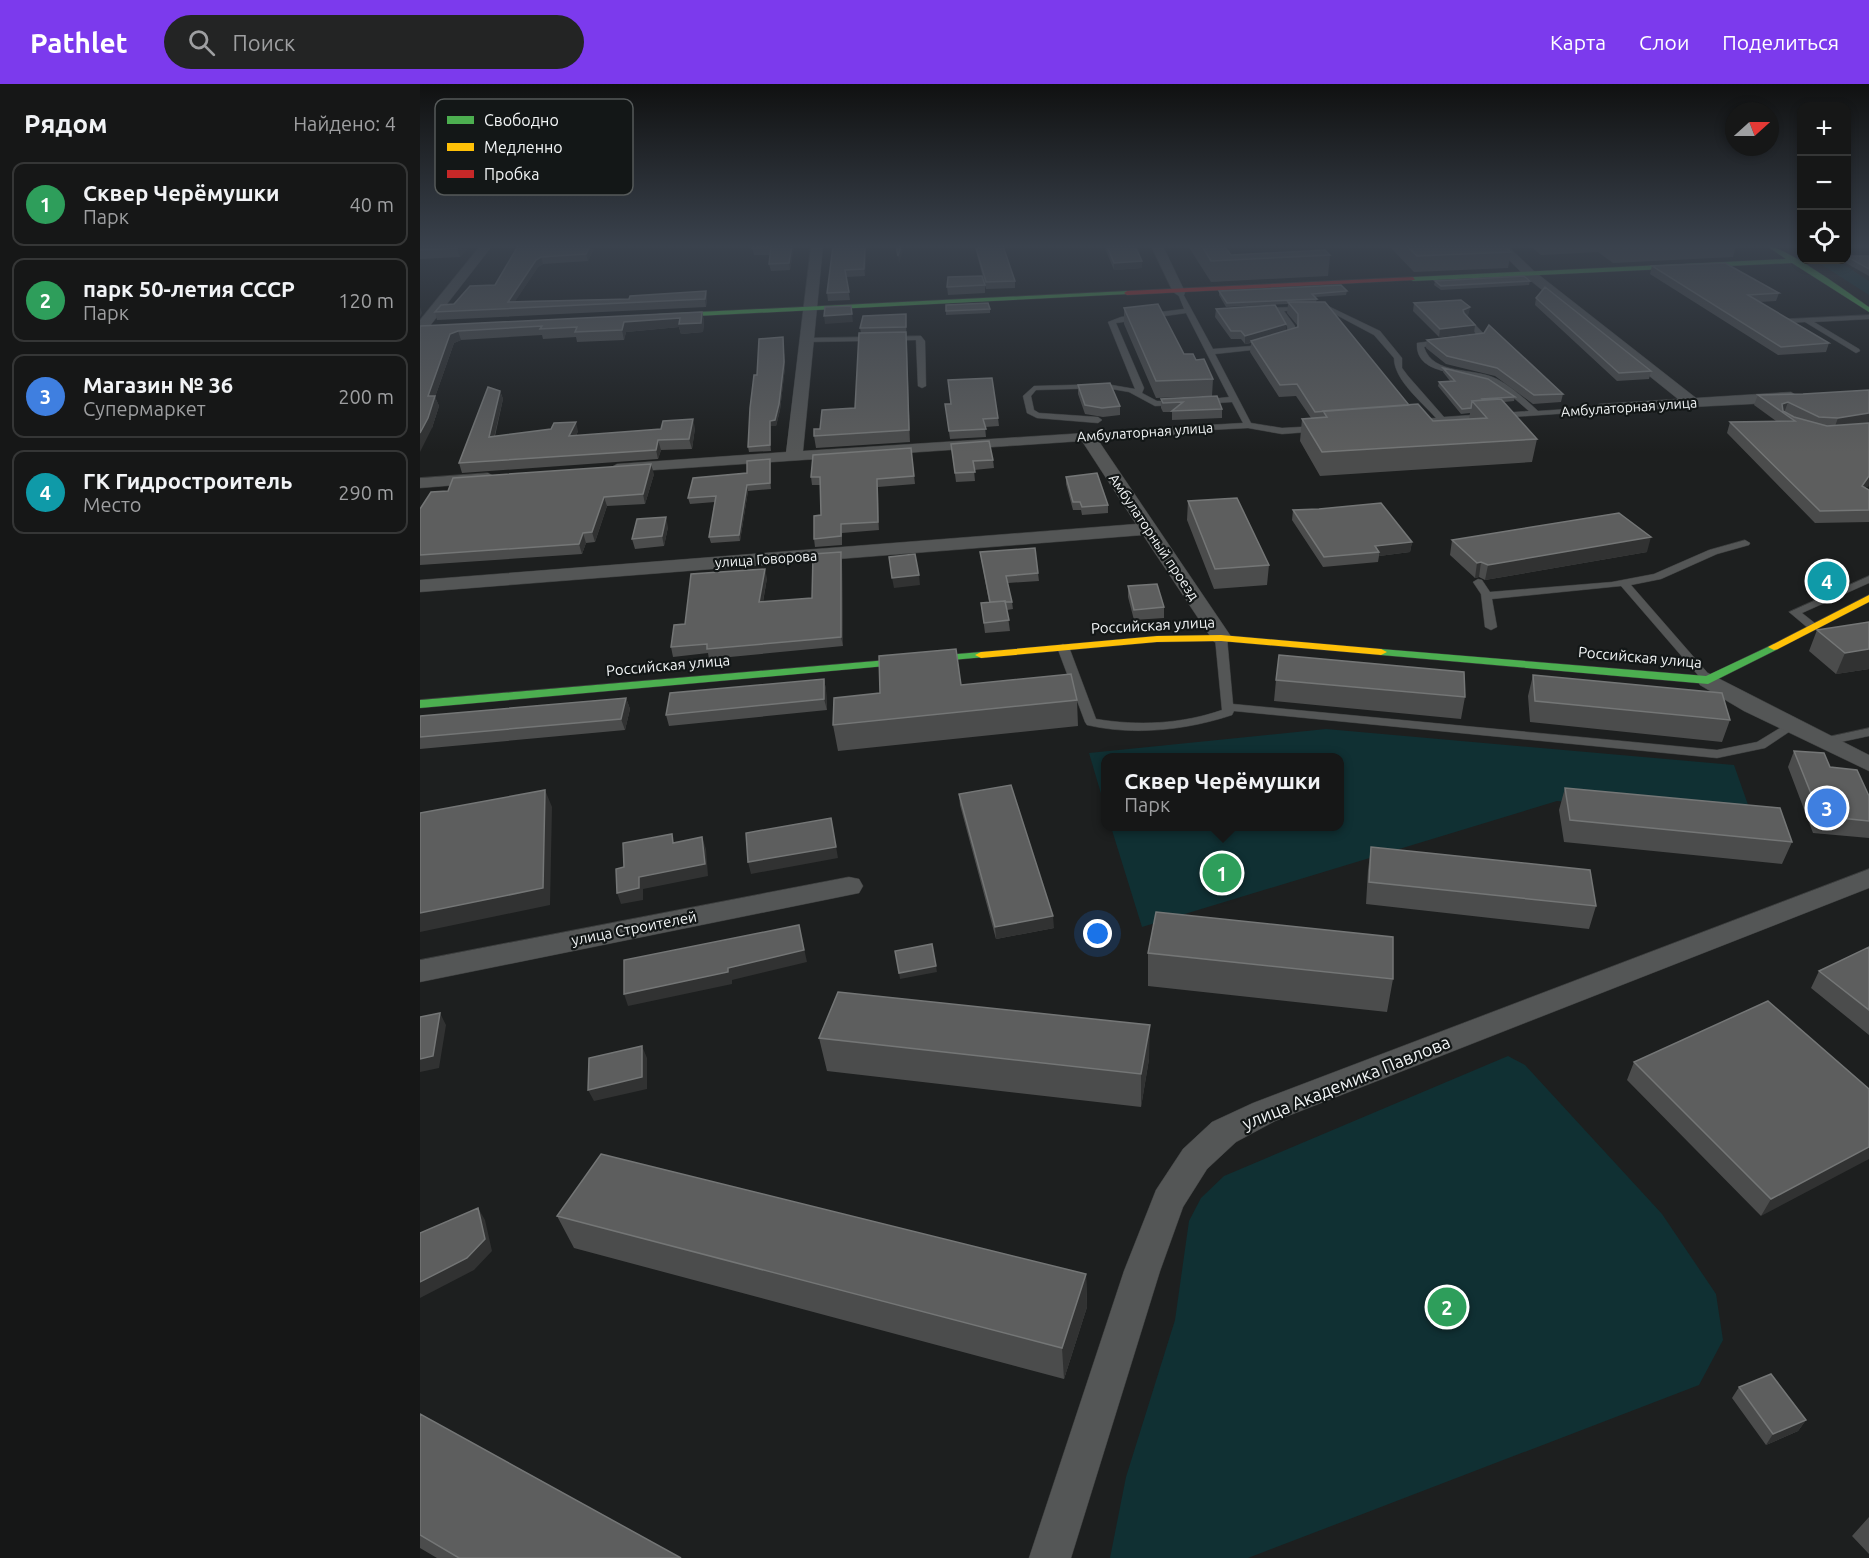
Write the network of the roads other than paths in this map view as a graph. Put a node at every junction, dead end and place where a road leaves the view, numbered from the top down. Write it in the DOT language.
graph roads {
  1 [pos="431,315"];
  2 [pos="671,315"];
  3 [pos="811,315"];
  4 [pos="1153,315"];
  5 [pos="1191,315"];
  6 [pos="1282,315"];
  7 [pos="1341,315"];
  8 [pos="1581,315"];
  9 [pos="646,316"];
  10 [pos="1869,317"];
  11 [pos="1468,319"];
  12 [pos="1806,320"];
  13 [pos="1786,321"];
  14 [pos="445,326"];
  15 [pos="420,328"];
  16 [pos="808,340"];
  17 [pos="1856,351"];
  18 [pos="1210,352"];
  19 [pos="922,386"];
  20 [pos="1138,393"];
  21 [pos="1810,395"];
  22 [pos="1235,399"];
  23 [pos="1692,403"];
  24 [pos="1599,409"];
  25 [pos="1535,413"];
  26 [pos="1442,420"];
  27 [pos="1408,422"];
  28 [pos="1248,425"];
  29 [pos="1093,428"];
  30 [pos="1327,428"];
  31 [pos="1173,430"];
  32 [pos="794,456"];
  33 [pos="595,471"];
  34 [pos="502,477"];
  35 [pos="420,483"];
  36 [pos="1149,529"];
  37 [pos="1745,543"];
  38 [pos="1869,579"];
  39 [pos="1478,582"];
  40 [pos="1623,583"];
  41 [pos="420,586"];
  42 [pos="1486,596"];
  43 [pos="1869,598"];
  44 [pos="1812,626"];
  45 [pos="1491,627"];
  46 [pos="1221,638"];
  47 [pos="1062,647"];
  48 [pos="1708,680"];
  49 [pos="420,704"];
  50 [pos="1227,707"];
  51 [pos="1792,726"];
  52 [pos="1869,732"];
  53 [pos="1822,742"];
  54 [pos="1869,765"];
  55 [pos="1869,878"];
  56 [pos="849,886"];
  57 [pos="420,971"];
  58 [pos="1050,1558"];
  1 -- 15 [label="street"];
  2 -- 9 [label="street"];
  3 -- 16 [label="street"];
  4 -- 20 [label="lane"];
  5 -- 18 [label="lane"];
  6 -- 18 [label="lane"];
  7 -- 26 [label="lane"];
  8 -- 23 [label="street"];
  10 -- 12 [label="lane"];
  11 -- 25 [label="lane"];
  12 -- 13 [label="lane"];
  12 -- 17 [label="lane"];
  14 -- 15 [label="street"];
  16 -- 19 [label="lane"];
  16 -- 32 [label="street"];
  18 -- 22 [label="lane"];
  20 -- 22 [label="lane"];
  20 -- 29 [label="lane"];
  21 -- 23 [label="street, Амбулаторная улица"];
  22 -- 28 [label="lane"];
  23 -- 24 [label="street, Амбулаторная улица"];
  24 -- 25 [label="lane, Амбулаторная улица"];
  25 -- 26 [label="lane, Амбулаторная улица"];
  26 -- 27 [label="lane, Амбулаторная улица"];
  28 -- 30 [label="lane, Амбулаторная улица"];
  28 -- 31 [label="lane, Амбулаторная улица"];
  29 -- 31 [label="street, Амбулаторная улица"];
  29 -- 32 [label="street, Амбулаторная улица"];
  29 -- 36 [label="street, Амбулаторный проезд"];
  32 -- 33 [label="street, Амбулаторная улица"];
  34 -- 35 [label="street"];
  36 -- 41 [label="street, улица Говорова"];
  36 -- 46 [label="street, Амбулаторный проезд"];
  37 -- 40 [label="lane"];
  38 -- 44 [label="lane"];
  39 -- 42 [label="lane"];
  40 -- 42 [label="lane"];
  40 -- 48 [label="lane"];
  42 -- 45 [label="lane"];
  43 -- 44 [label="street, Российская улица"];
  44 -- 48 [label="street, Российская улица"];
  46 -- 47 [label="street, Российская улица"];
  46 -- 48 [label="street, Российская улица"];
  46 -- 50 [label="lane"];
  47 -- 49 [label="street, Российская улица"];
  47 -- 50 [label="lane"];
  48 -- 51 [label="street"];
  50 -- 51 [label="lane"];
  51 -- 53 [label="street"];
  52 -- 53 [label="lane"];
  53 -- 54 [label="street"];
  55 -- 58 [label="street, улица Академика Павлова"];
  56 -- 57 [label="street, улица Строителей"];
}
